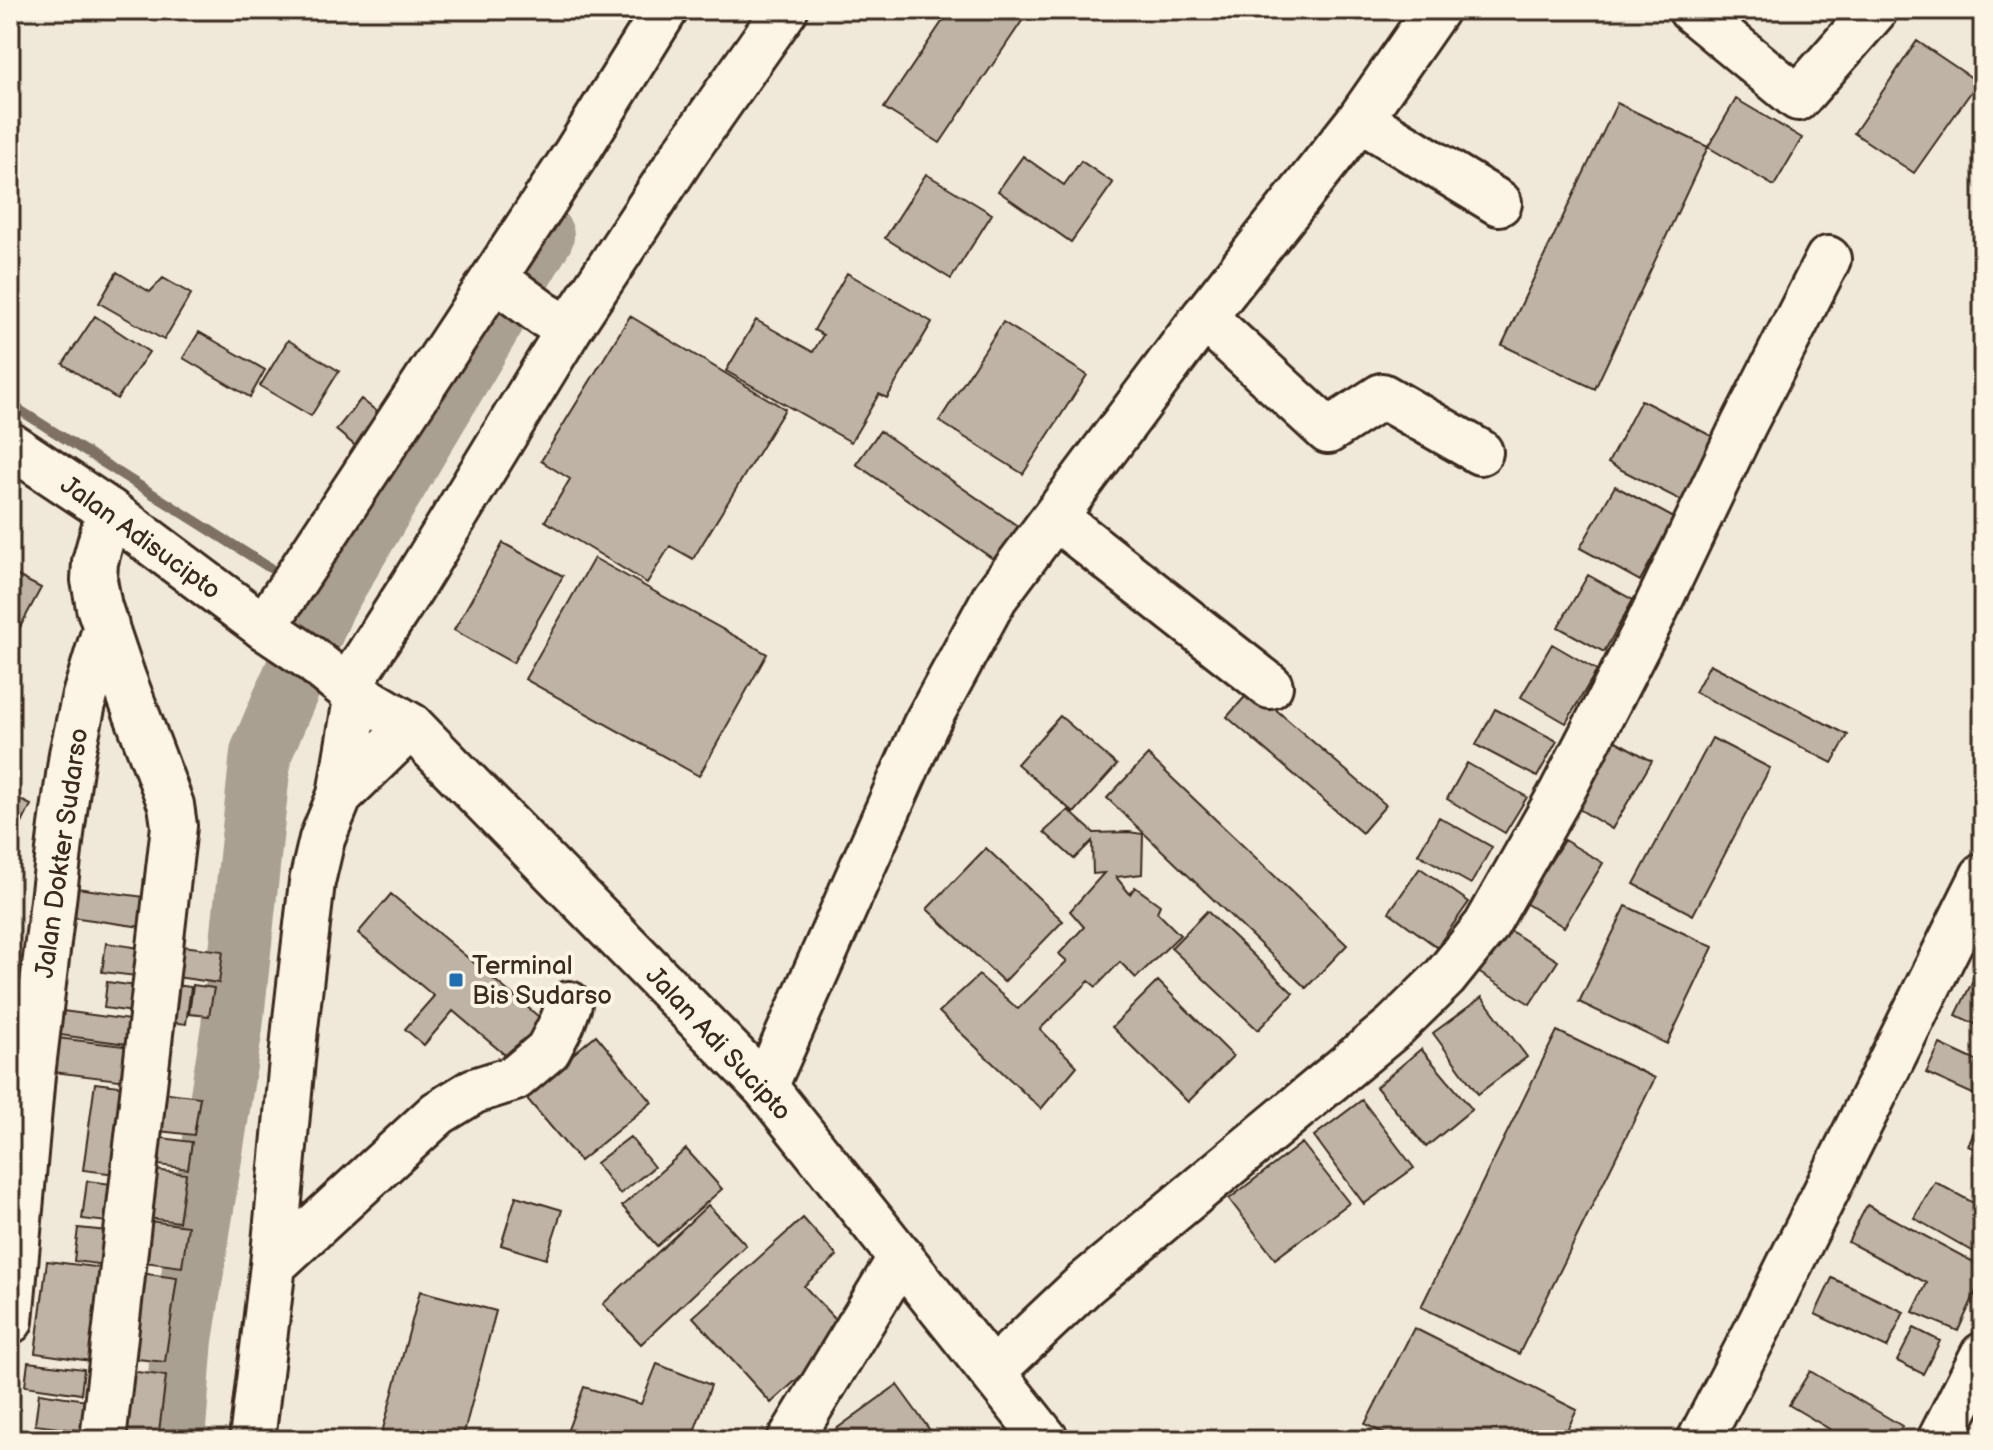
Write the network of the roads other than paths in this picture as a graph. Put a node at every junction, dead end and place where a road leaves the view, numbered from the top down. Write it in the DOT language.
graph roads {
  1 [pos="665,10"];
  2 [pos="1436,10"];
  3 [pos="1691,10"];
  4 [pos="1873,10"];
  5 [pos="781,15"];
  6 [pos="1360,119"];
  7 [pos="1499,203"];
  8 [pos="1828,259"];
  9 [pos="494,278"];
  10 [pos="1204,317"];
  11 [pos="556,321"];
  12 [pos="10,445"];
  13 [pos="1480,452"];
  14 [pos="109,511"];
  15 [pos="1055,517"];
  16 [pos="106,626"];
  17 [pos="268,629"];
  18 [pos="1270,686"];
  19 [pos="352,691"];
  20 [pos="411,726"];
  21 [pos="340,795"];
  22 [pos="1983,876"];
  23 [pos="27,971"];
  24 [pos="569,1004"];
  25 [pos="765,1087"];
  26 [pos="17,1162"];
  27 [pos="901,1257"];
  28 [pos="273,1265"];
  29 [pos="10,1321"];
  30 [pos="1983,1355"];
  31 [pos="993,1371"];
  32 [pos="103,1440"];
  33 [pos="252,1440"];
  34 [pos="790,1440"];
  35 [pos="1046,1440"];
  36 [pos="1700,1440"];
  37 [pos="1940,1440"];
  1 -- 9 [label="street"];
  2 -- 6 [label="street"];
  3 -- 4 [label="street"];
  5 -- 11 [label="street"];
  6 -- 7 [label="street"];
  6 -- 10 [label="street"];
  8 -- 31 [label="street"];
  9 -- 11 [label="street"];
  9 -- 17 [label="street"];
  10 -- 13 [label="street"];
  10 -- 15 [label="street"];
  11 -- 19 [label="street"];
  12 -- 14 [label="street, Jalan Adisucipto"];
  14 -- 16 [label="street"];
  14 -- 17 [label="street, Jalan Adisucipto"];
  15 -- 18 [label="street"];
  15 -- 25 [label="street"];
  16 -- 23 [label="street, Jalan Dokter Sudarso"];
  16 -- 32 [label="street"];
  17 -- 19 [label="street, Jalan Adi Sucipto"];
  19 -- 20 [label="street, Jalan Adi Sucipto"];
  19 -- 21 [label="street"];
  20 -- 21 [label="street"];
  20 -- 25 [label="street, Jalan Adi Sucipto"];
  21 -- 28 [label="street"];
  22 -- 36 [label="street"];
  23 -- 26 [label="street, Jalan Dokter Sudarso"];
  24 -- 28 [label="street"];
  25 -- 27 [label="street, Jalan Adi Sucipto"];
  26 -- 29 [label="street, Jalan Dokter Sudarso"];
  27 -- 31 [label="street, Jalan Adi Sucipto"];
  27 -- 34 [label="street"];
  28 -- 33 [label="street"];
  30 -- 37 [label="street"];
  31 -- 35 [label="street, Jalan Adi Sucipto"];
}
